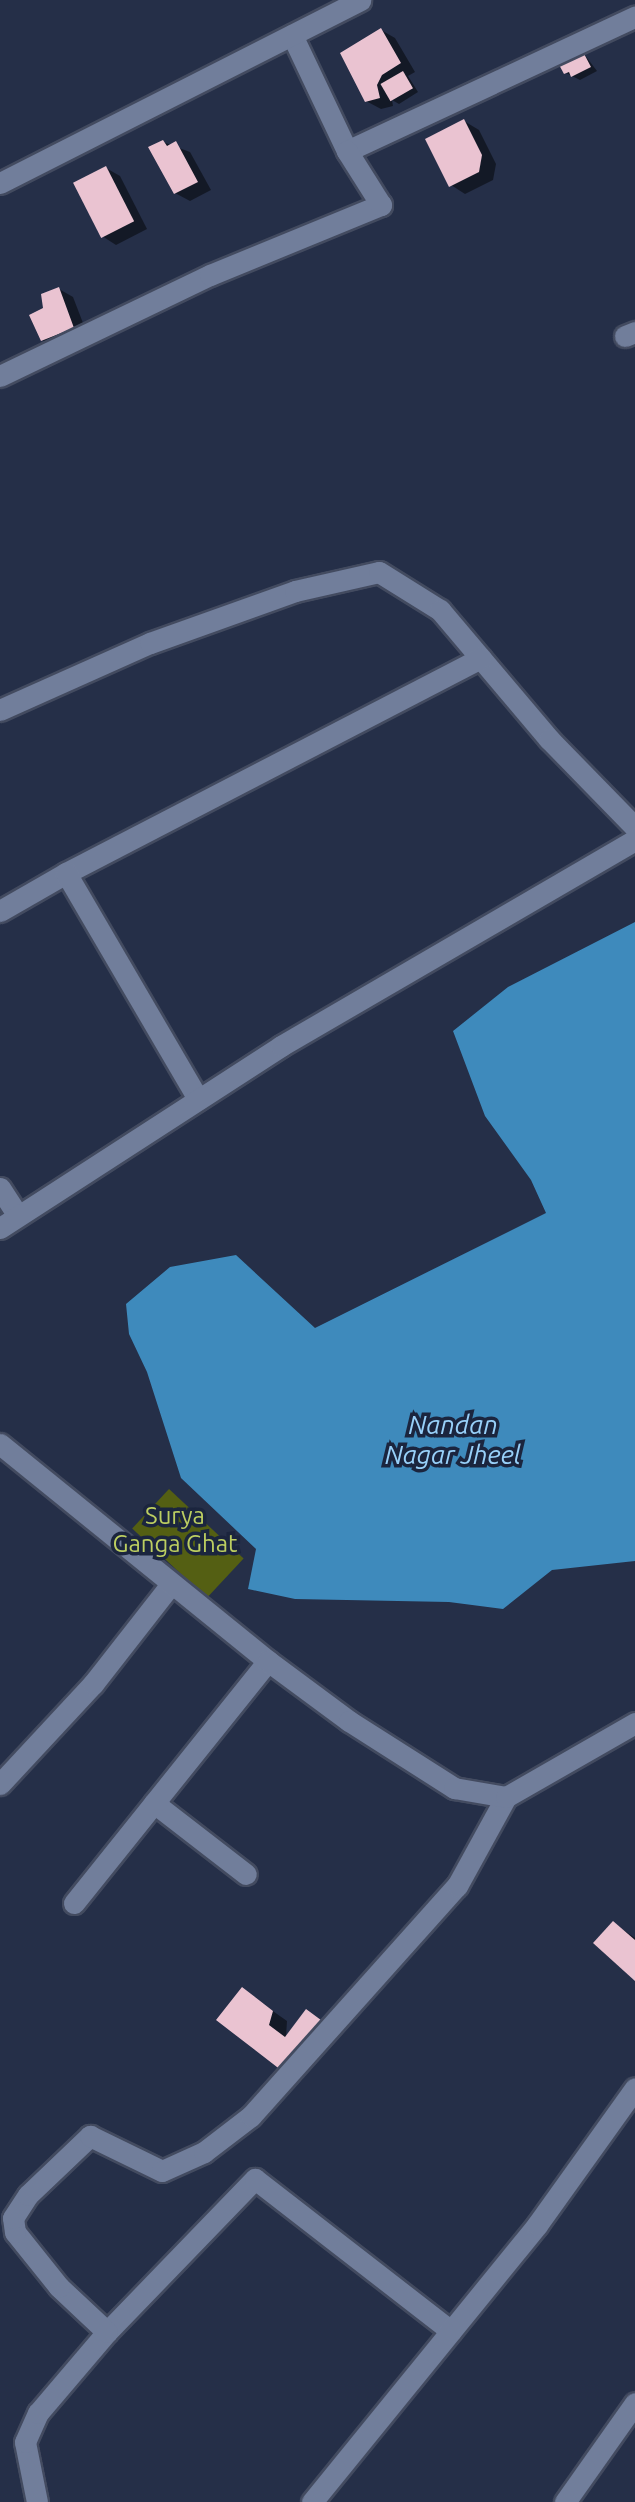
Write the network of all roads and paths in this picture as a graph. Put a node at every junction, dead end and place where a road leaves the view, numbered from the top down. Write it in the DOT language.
graph roads {
  1 [pos="360,0"];
  2 [pos="635,17"];
  3 [pos="292,35"];
  4 [pos="347,151"];
  5 [pos="0,183"];
  6 [pos="0,376"];
  7 [pos="481,658"];
  8 [pos="0,710"];
  9 [pos="635,827"];
  10 [pos="635,840"];
  11 [pos="66,873"];
  12 [pos="0,911"];
  13 [pos="198,1099"];
  14 [pos="0,1188"];
  15 [pos="9,1222"];
  16 [pos="0,1444"];
  17 [pos="171,1584"];
  18 [pos="268,1661"];
  19 [pos="635,1723"];
  20 [pos="0,1784"];
  21 [pos="506,1797"];
  22 [pos="154,1803"];
  23 [pos="246,1874"];
  24 [pos="74,1903"];
  25 [pos="635,2088"];
  26 [pos="451,2331"];
  27 [pos="107,2332"];
  28 [pos="635,2403"];
  29 [pos="37,2502"];
  30 [pos="312,2502"];
  31 [pos="565,2502"];
  1 -- 3 [label="street"];
  2 -- 4 [label="street"];
  3 -- 4 [label="street"];
  3 -- 5 [label="street"];
  4 -- 6 [label="street"];
  7 -- 8 [label="street"];
  7 -- 9 [label="street"];
  7 -- 11 [label="street"];
  10 -- 13 [label="street"];
  11 -- 12 [label="street"];
  11 -- 13 [label="street"];
  13 -- 15 [label="street"];
  14 -- 15 [label="street"];
  16 -- 17 [label="street"];
  17 -- 18 [label="street"];
  17 -- 20 [label="street"];
  18 -- 21 [label="street"];
  18 -- 22 [label="street"];
  19 -- 21 [label="street"];
  21 -- 27 [label="street"];
  22 -- 23 [label="street"];
  22 -- 24 [label="street"];
  25 -- 26 [label="street"];
  26 -- 27 [label="street"];
  26 -- 30 [label="street"];
  27 -- 29 [label="street"];
  28 -- 31 [label="street"];
}
